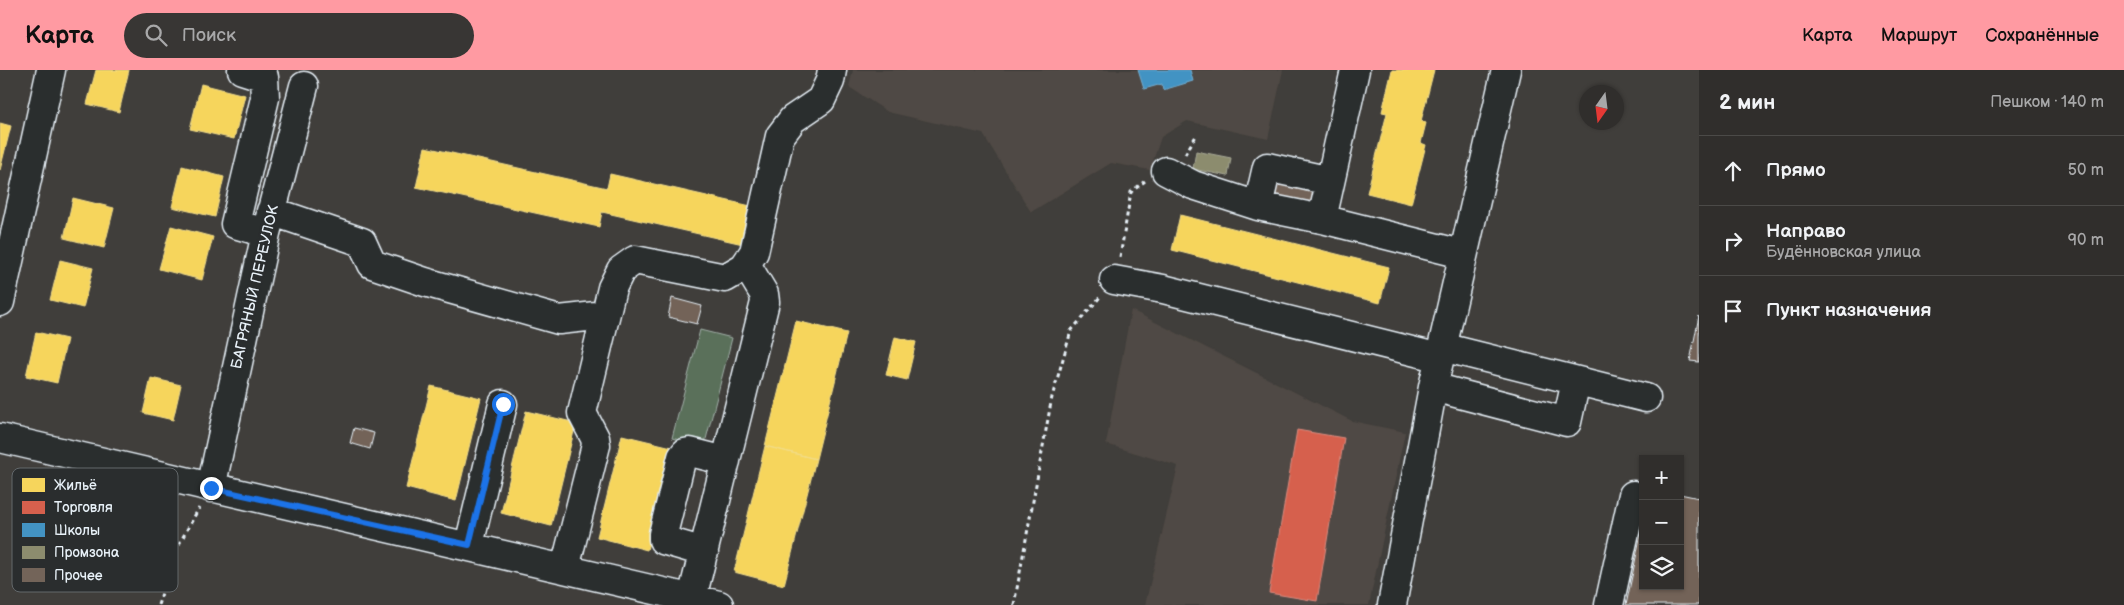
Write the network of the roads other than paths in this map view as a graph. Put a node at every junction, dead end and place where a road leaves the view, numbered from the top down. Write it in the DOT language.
graph roads {
  1 [pos="51,70"];
  2 [pos="242,70"];
  3 [pos="832,70"];
  4 [pos="1354,70"];
  5 [pos="1506,70"];
  6 [pos="304,86"];
  7 [pos="1166,172"];
  8 [pos="1330,181"];
  9 [pos="1258,206"];
  10 [pos="1322,219"];
  11 [pos="269,222"];
  12 [pos="1462,254"];
  13 [pos="746,264"];
  14 [pos="1114,280"];
  15 [pos="0,302"];
  16 [pos="606,315"];
  17 [pos="1441,352"];
  18 [pos="1576,381"];
  19 [pos="1433,387"];
  20 [pos="1646,398"];
  21 [pos="503,404"];
  22 [pos="0,438"];
  23 [pos="726,461"];
  24 [pos="127,468"];
  25 [pos="178,480"];
  26 [pos="211,488"];
  27 [pos="1633,495"];
  28 [pos="469,545"];
  29 [pos="704,552"];
  30 [pos="565,568"];
  31 [pos="692,598"];
  32 [pos="1393,603"];
  33 [pos="719,605"];
  34 [pos="1609,605"];
  1 -- 15 [label="street"];
  2 -- 11 [label="street"];
  3 -- 13 [label="street"];
  4 -- 8 [label="street"];
  5 -- 12 [label="street"];
  6 -- 11 [label="street, БАГРЯНЫЙ ПЕРЕУЛОК"];
  7 -- 9 [label="street"];
  8 -- 9 [label="street"];
  8 -- 10 [label="street"];
  9 -- 10 [label="street"];
  10 -- 12 [label="street"];
  11 -- 16 [label="street"];
  11 -- 26 [label="street, БАГРЯНЫЙ ПЕРЕУЛОК"];
  12 -- 17 [label="street"];
  13 -- 16 [label="street"];
  13 -- 23 [label="street"];
  14 -- 17 [label="street"];
  16 -- 30 [label="street"];
  17 -- 18 [label="street"];
  17 -- 19 [label="street"];
  18 -- 19 [label="street"];
  18 -- 20 [label="street"];
  19 -- 32 [label="street"];
  21 -- 28 [label="street"];
  22 -- 24 [label="street"];
  23 -- 29 [label="street"];
  23 -- 29 [label="street"];
  25 -- 26 [label="street"];
  26 -- 28 [label="street"];
  27 -- 34 [label="street"];
  28 -- 30 [label="street"];
  29 -- 31 [label="street"];
  30 -- 31 [label="street"];
  31 -- 33 [label="street"];
}
